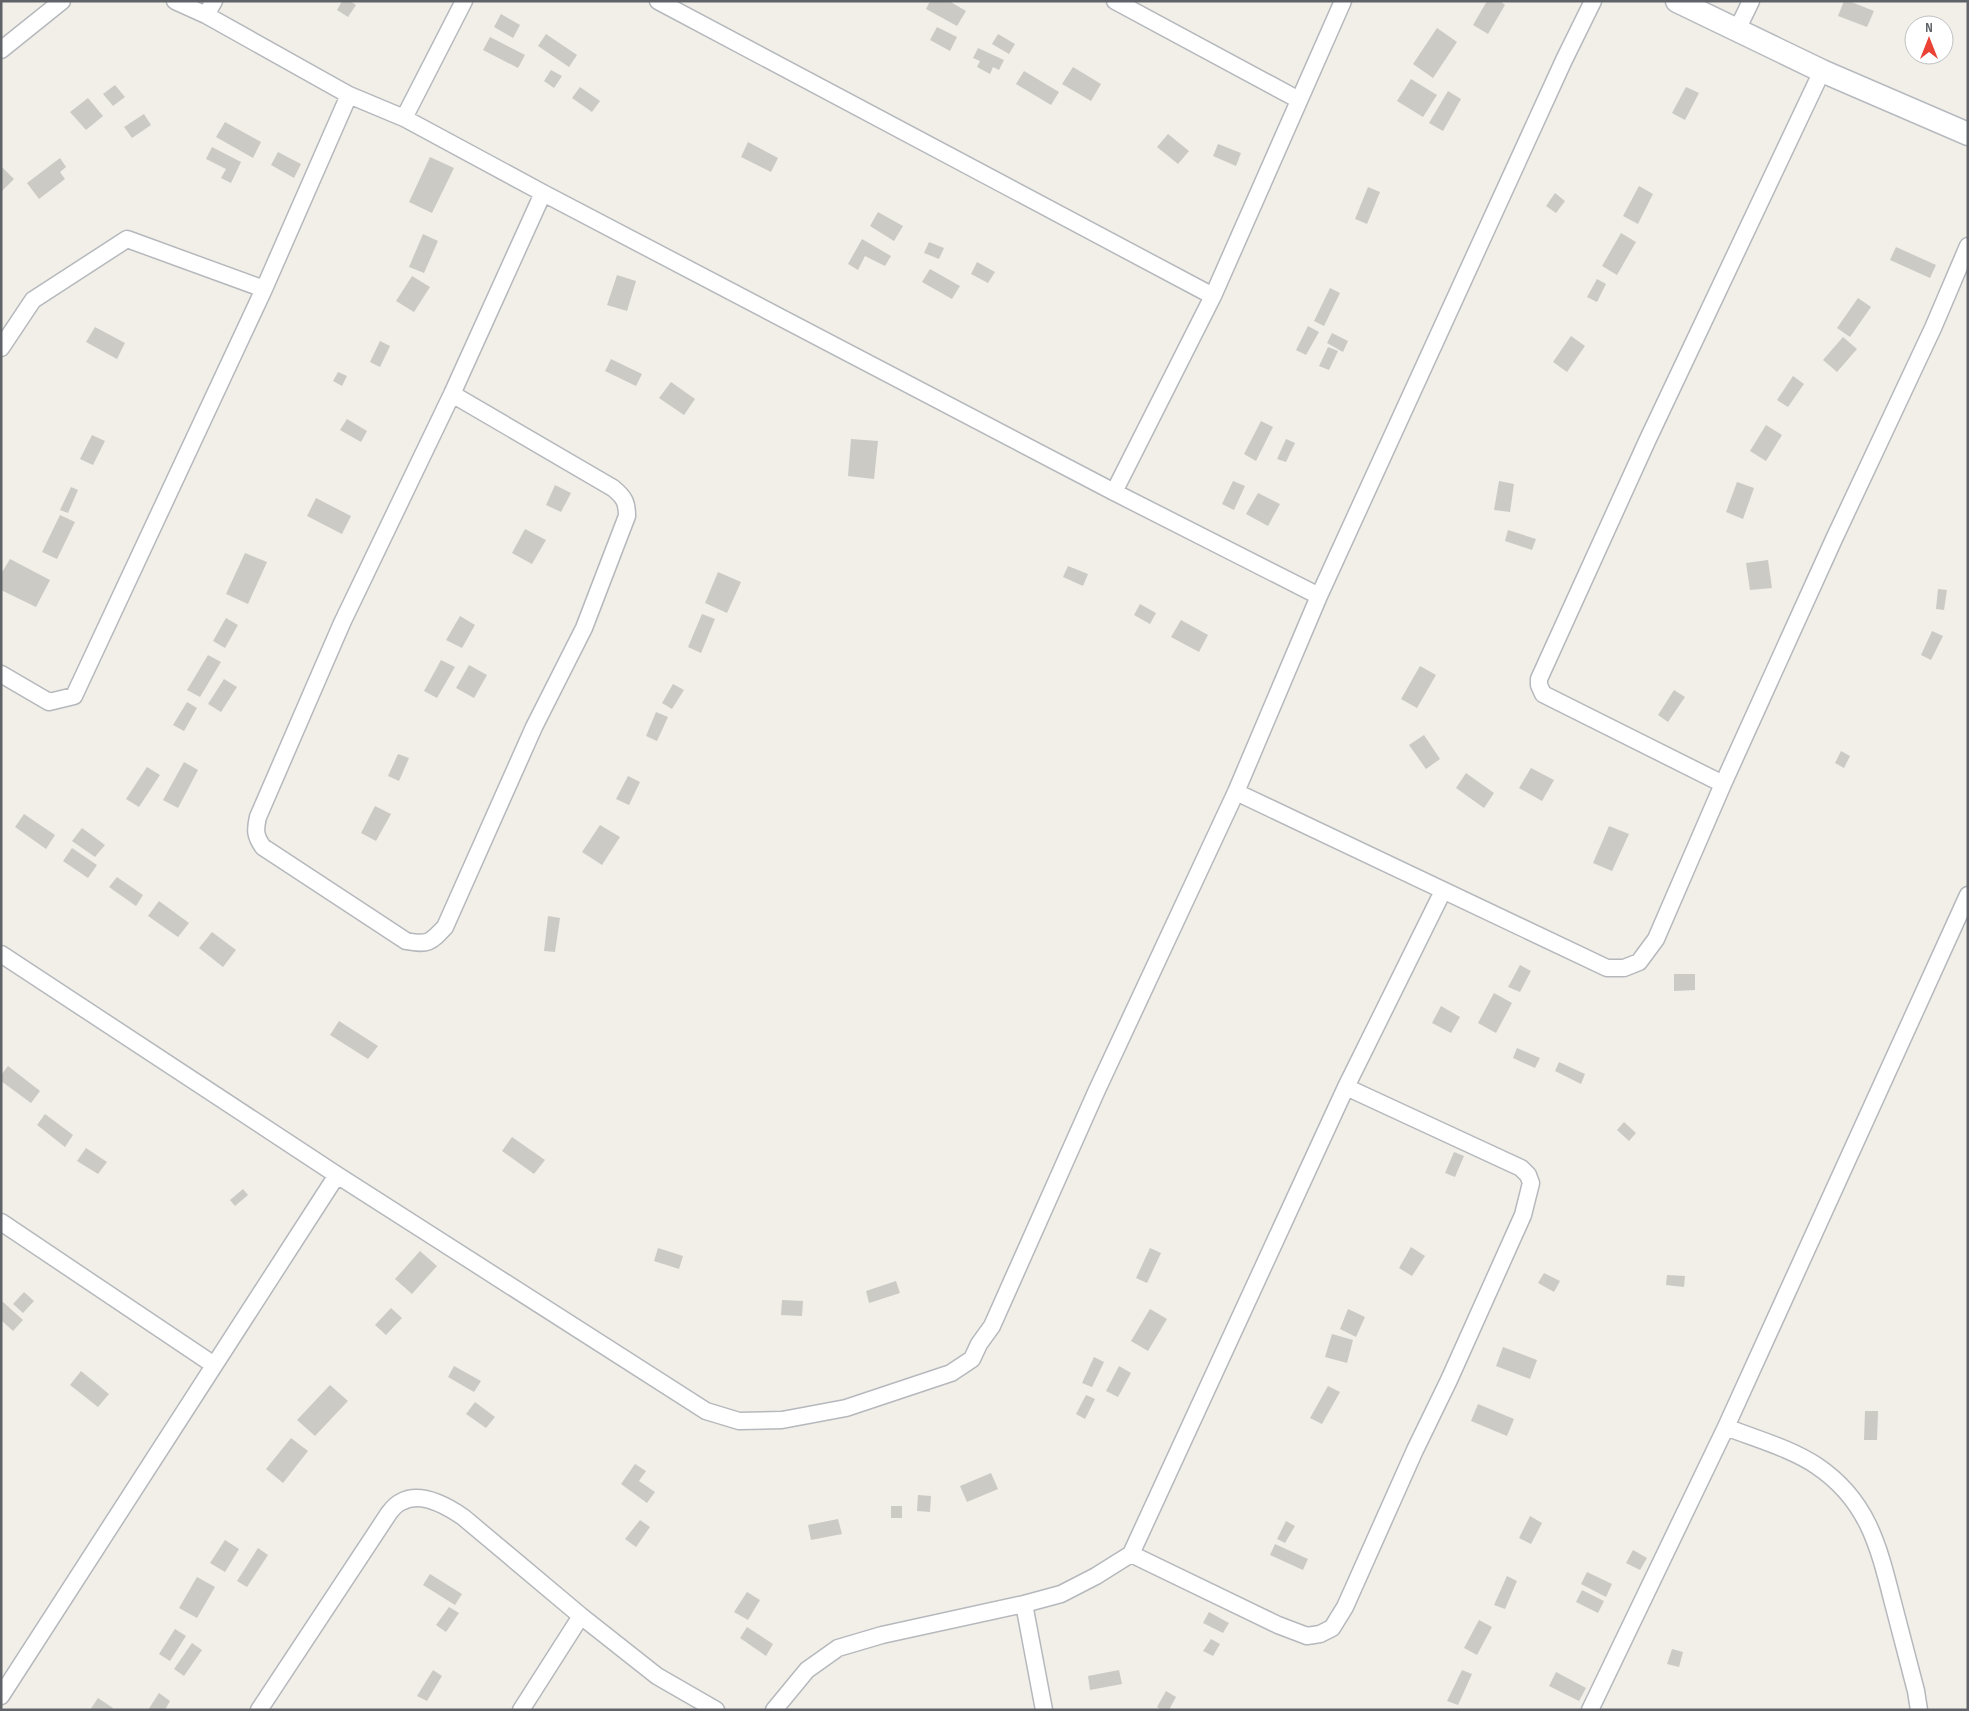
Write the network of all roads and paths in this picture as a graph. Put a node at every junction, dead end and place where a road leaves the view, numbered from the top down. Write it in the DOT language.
graph roads {
  1 [pos="62,1"];
  2 [pos="175,1"];
  3 [pos="464,1"];
  4 [pos="658,1"];
  5 [pos="1115,1"];
  6 [pos="1343,1"];
  7 [pos="1593,1"];
  8 [pos="1677,1"];
  9 [pos="1751,1"];
  10 [pos="210,8"];
  11 [pos="1738,30"];
  12 [pos="1,50"];
  13 [pos="1822,71"];
  14 [pos="349,95"];
  15 [pos="1299,100"];
  16 [pos="404,118"];
  17 [pos="1968,134"];
  18 [pos="543,193"];
  19 [pos="1968,246"];
  20 [pos="264,289"];
  21 [pos="1213,296"];
  22 [pos="1,348"];
  23 [pos="452,394"];
  24 [pos="1114,492"];
  25 [pos="1320,596"];
  26 [pos="1,674"];
  27 [pos="1723,784"];
  28 [pos="1236,792"];
  29 [pos="1443,891"];
  30 [pos="1968,895"];
  31 [pos="1,954"];
  32 [pos="1346,1087"];
  33 [pos="337,1175"];
  34 [pos="1,1222"];
  35 [pos="214,1365"];
  36 [pos="1726,1427"];
  37 [pos="1131,1554"];
  38 [pos="1024,1604"];
  39 [pos="582,1616"];
  40 [pos="1,1696"];
  41 [pos="259,1710"];
  42 [pos="521,1710"];
  43 [pos="716,1710"];
  44 [pos="774,1710"];
  45 [pos="1044,1710"];
  46 [pos="1590,1710"];
  47 [pos="1918,1710"];
  1 -- 12 [label="street"];
  2 -- 10 [label="street"];
  3 -- 16 [label="street"];
  4 -- 21 [label="street"];
  5 -- 15 [label="street"];
  6 -- 15 [label="street"];
  7 -- 25 [label="street"];
  8 -- 11 [label="street"];
  9 -- 11 [label="street"];
  10 -- 14 [label="street"];
  11 -- 13 [label="street"];
  13 -- 17 [label="street"];
  13 -- 27 [label="street"];
  14 -- 16 [label="street"];
  14 -- 20 [label="street"];
  15 -- 21 [label="street"];
  16 -- 18 [label="street"];
  18 -- 23 [label="street"];
  18 -- 24 [label="street"];
  19 -- 27 [label="street"];
  20 -- 22 [label="street"];
  20 -- 26 [label="street"];
  21 -- 24 [label="street"];
  23 -- 23 [label="street"];
  24 -- 25 [label="street"];
  25 -- 28 [label="street"];
  27 -- 29 [label="street"];
  28 -- 29 [label="street"];
  28 -- 33 [label="street"];
  29 -- 32 [label="street"];
  30 -- 36 [label="street"];
  31 -- 33 [label="street"];
  32 -- 37 [label="street"];
  32 -- 37 [label="street"];
  33 -- 35 [label="street"];
  34 -- 35 [label="street"];
  35 -- 40 [label="street"];
  36 -- 46 [label="street"];
  36 -- 47 [label="street"];
  37 -- 38 [label="street"];
  38 -- 44 [label="street"];
  38 -- 45 [label="street"];
  39 -- 41 [label="street"];
  39 -- 42 [label="street"];
  39 -- 43 [label="street"];
}
